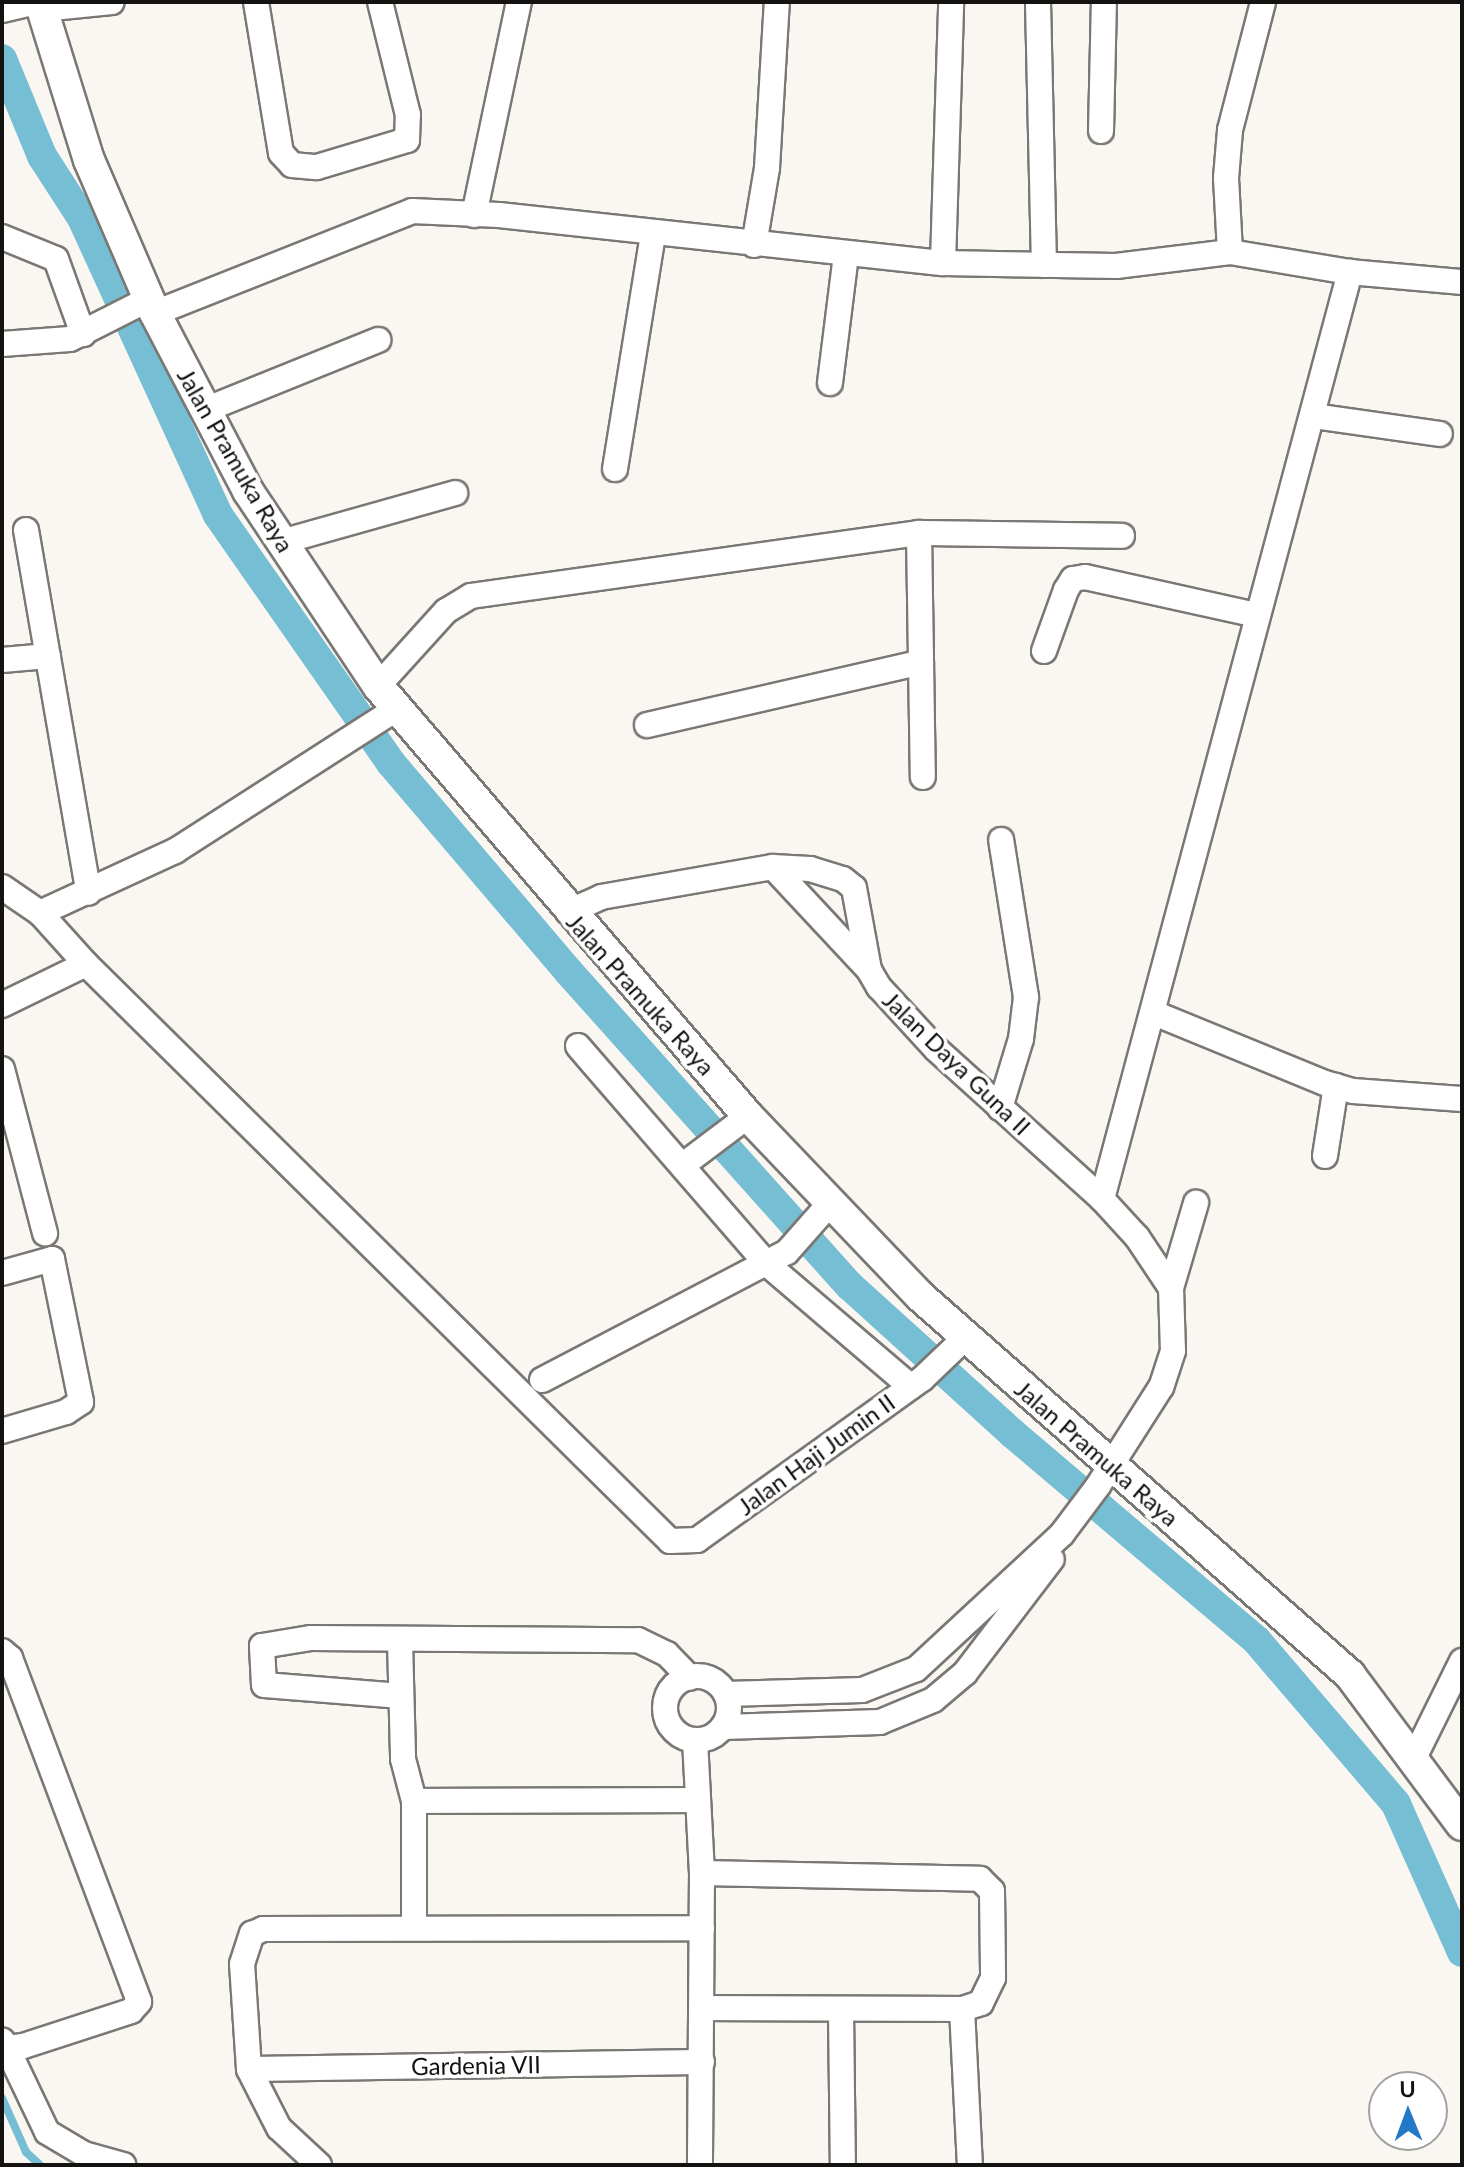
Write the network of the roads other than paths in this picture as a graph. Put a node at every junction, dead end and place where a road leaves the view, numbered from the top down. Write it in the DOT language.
graph roads {
  1 [pos="112,2"];
  2 [pos="256,2"];
  3 [pos="380,2"];
  4 [pos="519,2"];
  5 [pos="777,2"];
  6 [pos="951,2"];
  7 [pos="1038,2"];
  8 [pos="1104,2"];
  9 [pos="1263,2"];
  10 [pos="40,4"];
  11 [pos="4,10"];
  12 [pos="1101,131"];
  13 [pos="474,215"];
  14 [pos="653,234"];
  15 [pos="2,237"];
  16 [pos="754,245"];
  17 [pos="1230,252"];
  18 [pos="846,255"];
  19 [pos="943,263"];
  20 [pos="1044,265"];
  21 [pos="1350,272"];
  22 [pos="1462,282"];
  23 [pos="147,305"];
  24 [pos="88,331"];
  25 [pos="378,340"];
  26 [pos="2,344"];
  27 [pos="830,383"];
  28 [pos="205,410"];
  29 [pos="1314,416"];
  30 [pos="1440,434"];
  31 [pos="615,469"];
  32 [pos="455,493"];
  33 [pos="26,530"];
  34 [pos="919,533"];
  35 [pos="1122,536"];
  36 [pos="281,542"];
  37 [pos="1256,615"];
  38 [pos="1044,651"];
  39 [pos="48,656"];
  40 [pos="2,660"];
  41 [pos="921,662"];
  42 [pos="385,705"];
  43 [pos="647,725"];
  44 [pos="923,777"];
  45 [pos="1001,840"];
  46 [pos="773,867"];
  47 [pos="2,887"];
  48 [pos="89,893"];
  49 [pos="568,912"];
  50 [pos="40,913"];
  51 [pos="86,964"];
  52 [pos="869,970"];
  53 [pos="2,1005"];
  54 [pos="1154,1013"];
  55 [pos="578,1046"];
  56 [pos="2,1069"];
  57 [pos="1336,1086"];
  58 [pos="1462,1099"];
  59 [pos="1000,1108"];
  60 [pos="737,1124"];
  61 [pos="1325,1156"];
  62 [pos="691,1159"];
  63 [pos="1102,1199"];
  64 [pos="1196,1203"];
  65 [pos="826,1210"];
  66 [pos="45,1233"];
  67 [pos="777,1258"];
  68 [pos="2,1273"];
  69 [pos="1171,1288"];
  70 [pos="956,1344"];
  71 [pos="542,1380"];
  72 [pos="916,1383"];
  73 [pos="2,1431"];
  74 [pos="1104,1477"];
  75 [pos="1062,1534"];
  76 [pos="400,1641"];
  77 [pos="2,1651"];
  78 [pos="1462,1661"];
  79 [pos="916,1669"];
  80 [pos="690,1678"];
  81 [pos="726,1694"];
  82 [pos="401,1696"];
  83 [pos="933,1700"];
  84 [pos="723,1727"];
  85 [pos="695,1740"];
  86 [pos="1415,1756"];
  87 [pos="696,1800"];
  88 [pos="414,1801"];
  89 [pos="1462,1825"];
  90 [pos="702,1873"];
  91 [pos="414,1928"];
  92 [pos="702,1928"];
  93 [pos="704,2008"];
  94 [pos="962,2009"];
  95 [pos="841,2011"];
  96 [pos="5,2044"];
  97 [pos="702,2062"];
  98 [pos="249,2069"];
  99 [pos="123,2165"];
  100 [pos="319,2165"];
  101 [pos="700,2165"];
  102 [pos="843,2165"];
  103 [pos="970,2165"];
  1 -- 10 [label="street"];
  2 -- 3 [label="street"];
  4 -- 13 [label="street"];
  5 -- 16 [label="street"];
  6 -- 19 [label="street"];
  7 -- 20 [label="street"];
  8 -- 12 [label="street"];
  9 -- 17 [label="street"];
  10 -- 11 [label="street"];
  10 -- 23 [label="street, Jalan Pramuka Raya"];
  13 -- 14 [label="street"];
  13 -- 23 [label="street"];
  14 -- 16 [label="street"];
  14 -- 31 [label="street"];
  15 -- 24 [label="street"];
  16 -- 18 [label="street"];
  17 -- 20 [label="street"];
  17 -- 21 [label="street"];
  18 -- 19 [label="street"];
  18 -- 27 [label="street"];
  19 -- 20 [label="street"];
  21 -- 22 [label="street"];
  21 -- 29 [label="street"];
  23 -- 24 [label="street"];
  23 -- 28 [label="street, Jalan Pramuka Raya"];
  24 -- 26 [label="street"];
  25 -- 28 [label="street"];
  28 -- 36 [label="street, Jalan Pramuka Raya"];
  29 -- 30 [label="street"];
  29 -- 37 [label="street"];
  32 -- 36 [label="street"];
  33 -- 39 [label="street"];
  34 -- 35 [label="street"];
  34 -- 41 [label="street"];
  34 -- 42 [label="street"];
  36 -- 42 [label="street, Jalan Pramuka Raya"];
  37 -- 38 [label="street"];
  37 -- 54 [label="street"];
  39 -- 40 [label="street"];
  39 -- 48 [label="street"];
  41 -- 43 [label="street"];
  41 -- 44 [label="street"];
  42 -- 48 [label="street"];
  42 -- 49 [label="street, Jalan Pramuka Raya"];
  45 -- 59 [label="street"];
  46 -- 49 [label="street, Jalan Daya Guna II"];
  46 -- 52 [label="street"];
  46 -- 52 [label="street, Jalan Daya Guna II"];
  47 -- 50 [label="street"];
  48 -- 50 [label="street"];
  49 -- 60 [label="street, Jalan Pramuka Raya"];
  50 -- 51 [label="street"];
  51 -- 53 [label="street"];
  51 -- 72 [label="street, Jalan Haji Jumin II"];
  52 -- 59 [label="street, Jalan Daya Guna II"];
  54 -- 57 [label="street"];
  54 -- 63 [label="street"];
  55 -- 62 [label="street"];
  56 -- 66 [label="street"];
  57 -- 58 [label="street"];
  57 -- 61 [label="street"];
  59 -- 63 [label="street, Jalan Daya Guna II"];
  60 -- 62 [label="street"];
  60 -- 65 [label="street, Jalan Pramuka Raya"];
  62 -- 67 [label="street"];
  63 -- 69 [label="street, Jalan Daya Guna II"];
  64 -- 69 [label="street"];
  65 -- 67 [label="street"];
  65 -- 70 [label="street, Jalan Pramuka Raya"];
  67 -- 71 [label="street"];
  67 -- 72 [label="street"];
  68 -- 73 [label="street"];
  69 -- 74 [label="street"];
  70 -- 72 [label="street, Jalan Haji Jumin II"];
  70 -- 74 [label="street, Jalan Pramuka Raya"];
  74 -- 75 [label="street"];
  74 -- 86 [label="street, Jalan Pramuka Raya"];
  75 -- 79 [label="street"];
  75 -- 83 [label="street"];
  76 -- 80 [label="street"];
  76 -- 82 [label="street"];
  76 -- 82 [label="street"];
  77 -- 96 [label="street"];
  78 -- 86 [label="street"];
  79 -- 81 [label="street"];
  79 -- 83 [label="street"];
  80 -- 81 [label="street"];
  80 -- 85 [label="street"];
  81 -- 84 [label="street"];
  82 -- 88 [label="street"];
  83 -- 84 [label="street"];
  84 -- 85 [label="street"];
  85 -- 87 [label="street"];
  86 -- 89 [label="street, Jalan Pramuka Raya"];
  87 -- 88 [label="street"];
  87 -- 90 [label="street"];
  88 -- 91 [label="street"];
  90 -- 92 [label="street"];
  90 -- 94 [label="street"];
  91 -- 92 [label="street"];
  91 -- 98 [label="street"];
  92 -- 93 [label="street"];
  93 -- 95 [label="street"];
  93 -- 97 [label="street"];
  94 -- 95 [label="street"];
  94 -- 103 [label="street"];
  95 -- 102 [label="street"];
  96 -- 99 [label="street"];
  97 -- 98 [label="street, Gardenia VII"];
  97 -- 101 [label="street"];
  98 -- 100 [label="street"];
}
